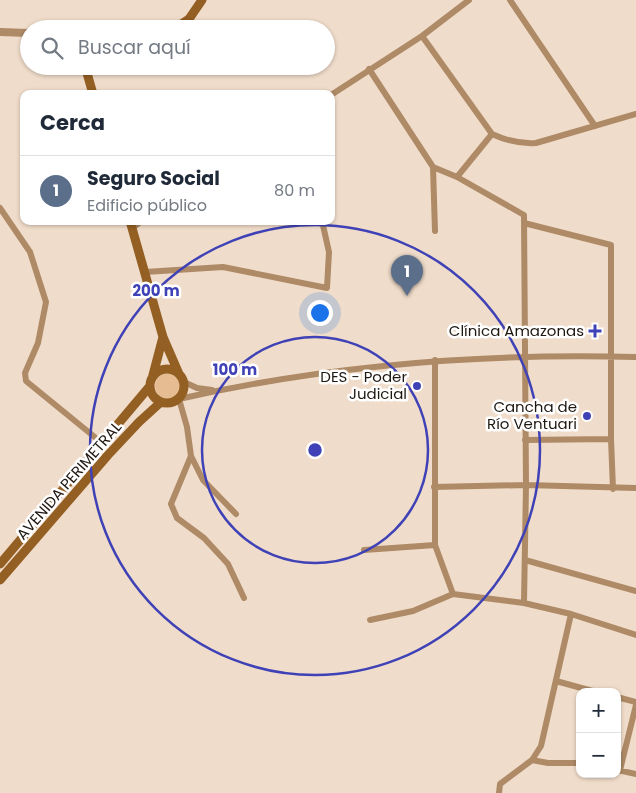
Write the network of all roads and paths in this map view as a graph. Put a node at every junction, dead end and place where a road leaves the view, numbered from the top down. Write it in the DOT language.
graph roads {
  1 [pos="202,0"];
  2 [pos="469,0"];
  3 [pos="510,0"];
  4 [pos="187,20"];
  5 [pos="0,32"];
  6 [pos="20,33"];
  7 [pos="422,36"];
  8 [pos="369,69"];
  9 [pos="88,75"];
  10 [pos="92,90"];
  11 [pos="335,92"];
  12 [pos="636,114"];
  13 [pos="595,126"];
  14 [pos="492,134"];
  15 [pos="433,166"];
  16 [pos="457,177"];
  17 [pos="0,208"];
  18 [pos="524,223"];
  19 [pos="131,225"];
  20 [pos="323,225"];
  21 [pos="434,231"];
  22 [pos="145,272"];
  23 [pos="163,337"];
  24 [pos="526,356"];
  25 [pos="612,356"];
  26 [pos="636,357"];
  27 [pos="435,360"];
  28 [pos="179,374"];
  29 [pos="184,382"];
  30 [pos="150,383"];
  31 [pos="216,390"];
  32 [pos="178,399"];
  33 [pos="162,402"];
  34 [pos="611,438"];
  35 [pos="525,440"];
  36 [pos="102,443"];
  37 [pos="191,456"];
  38 [pos="526,485"];
  39 [pos="434,487"];
  40 [pos="613,488"];
  41 [pos="636,488"];
  42 [pos="236,514"];
  43 [pos="435,545"];
  44 [pos="364,550"];
  45 [pos="524,560"];
  46 [pos="0,564"];
  47 [pos="0,580"];
  48 [pos="636,591"];
  49 [pos="453,594"];
  50 [pos="244,598"];
  51 [pos="524,603"];
  52 [pos="570,614"];
  53 [pos="370,620"];
  54 [pos="636,635"];
  55 [pos="556,681"];
  56 [pos="581,688"];
  57 [pos="621,698"];
  58 [pos="636,704"];
  59 [pos="532,760"];
  60 [pos="621,762"];
  61 [pos="576,763"];
  62 [pos="621,770"];
  63 [pos="636,774"];
  64 [pos="500,793"];
  1 -- 4 [label="main road"];
  2 -- 7 [label="street"];
  3 -- 13 [label="street"];
  5 -- 6 [label="street"];
  7 -- 8 [label="street"];
  7 -- 14 [label="street"];
  8 -- 11 [label="street"];
  8 -- 15 [label="street"];
  9 -- 10 [label="main road"];
  12 -- 13 [label="street"];
  13 -- 14 [label="street"];
  14 -- 16 [label="street"];
  15 -- 16 [label="street"];
  15 -- 21 [label="street"];
  16 -- 18 [label="street"];
  17 -- 36 [label="street"];
  18 -- 24 [label="street"];
  18 -- 25 [label="street"];
  19 -- 22 [label="main road"];
  20 -- 22 [label="street"];
  22 -- 23 [label="main road"];
  23 -- 28 [label="main road"];
  23 -- 30 [label="main road"];
  24 -- 25 [label="street"];
  24 -- 27 [label="street"];
  24 -- 35 [label="street"];
  25 -- 26 [label="street"];
  25 -- 34 [label="street"];
  27 -- 31 [label="street"];
  27 -- 39 [label="street"];
  28 -- 29 [label="main road"];
  28 -- 30 [label="main road"];
  29 -- 31 [label="street"];
  29 -- 32 [label="main road"];
  30 -- 33 [label="main road"];
  30 -- 36 [label="main road, AVENIDA PERIMETRAL"];
  31 -- 32 [label="street"];
  32 -- 33 [label="main road"];
  32 -- 37 [label="street"];
  33 -- 47 [label="main road, AVENIDA PERIMETRAL"];
  34 -- 35 [label="street"];
  34 -- 40 [label="street"];
  35 -- 38 [label="street"];
  36 -- 46 [label="main road, AVENIDA PERIMETRAL"];
  37 -- 42 [label="street"];
  37 -- 50 [label="street"];
  38 -- 39 [label="street"];
  38 -- 40 [label="street"];
  38 -- 45 [label="street"];
  39 -- 43 [label="street"];
  40 -- 41 [label="street"];
  43 -- 44 [label="street"];
  43 -- 49 [label="street"];
  45 -- 48 [label="street"];
  45 -- 51 [label="street"];
  49 -- 51 [label="street"];
  49 -- 53 [label="street"];
  51 -- 52 [label="street"];
  52 -- 54 [label="street"];
  52 -- 55 [label="street"];
  55 -- 56 [label="street"];
  55 -- 59 [label="street"];
  57 -- 58 [label="street"];
  58 -- 60 [label="street"];
  59 -- 61 [label="street"];
  59 -- 64 [label="street"];
  62 -- 63 [label="street"];
}
